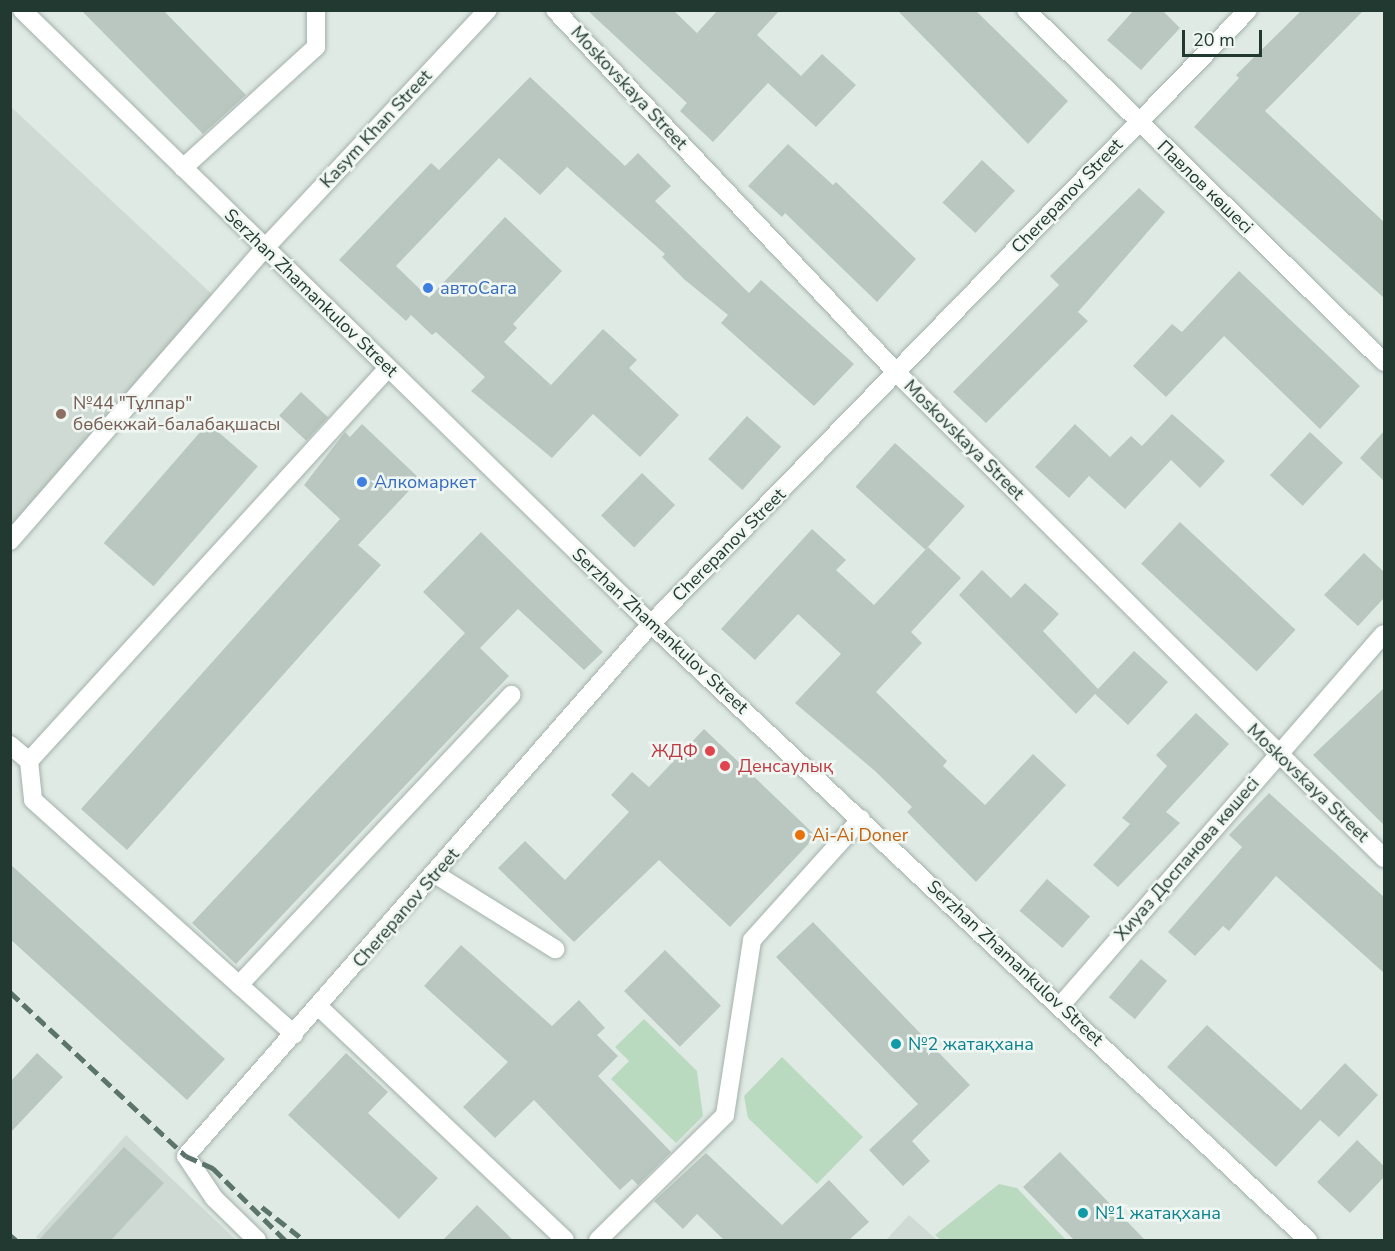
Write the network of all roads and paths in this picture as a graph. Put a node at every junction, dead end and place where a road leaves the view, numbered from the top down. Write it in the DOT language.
graph roads {
  1 [pos="22,10"];
  2 [pos="316,10"];
  3 [pos="488,10"];
  4 [pos="555,10"];
  5 [pos="1026,10"];
  6 [pos="1248,10"];
  7 [pos="1138,122"];
  8 [pos="183,168"];
  9 [pos="265,248"];
  10 [pos="1384,362"];
  11 [pos="388,368"];
  12 [pos="898,374"];
  13 [pos="10,541"];
  14 [pos="651,624"];
  15 [pos="1384,634"];
  16 [pos="511,695"];
  17 [pos="10,745"];
  18 [pos="1278,754"];
  19 [pos="29,761"];
  20 [pos="861,819"];
  21 [pos="1384,858"];
  22 [pos="435,874"];
  23 [pos="555,949"];
  24 [pos="239,984"];
  25 [pos="1062,1004"];
  26 [pos="321,1008"];
  27 [pos="294,1034"];
  28 [pos="257,1240"];
  29 [pos="565,1240"];
  30 [pos="598,1240"];
  31 [pos="1308,1240"];
  1 -- 8 [label="street, Serzhan Zhamankulov Street"];
  2 -- 8 [label="street"];
  3 -- 9 [label="street, Kasym Khan Street"];
  4 -- 12 [label="street, Moskovskaya Street"];
  5 -- 7 [label="street, Павлов көшесі"];
  6 -- 7 [label="street, Cherepanov Street"];
  7 -- 10 [label="street, Павлов көшесі"];
  7 -- 12 [label="street, Cherepanov Street"];
  8 -- 9 [label="street, Serzhan Zhamankulov Street"];
  9 -- 11 [label="street, Serzhan Zhamankulov Street"];
  9 -- 13 [label="street, Kasym Khan Street"];
  11 -- 14 [label="street, Serzhan Zhamankulov Street"];
  11 -- 19 [label="street"];
  12 -- 14 [label="street, Cherepanov Street"];
  12 -- 18 [label="street, Moskovskaya Street"];
  14 -- 20 [label="street, Serzhan Zhamankulov Street"];
  14 -- 22 [label="street, Cherepanov Street"];
  15 -- 18 [label="street, Хиуаз Доспанова көшесі"];
  16 -- 24 [label="street"];
  17 -- 19 [label="street"];
  18 -- 21 [label="street, Moskovskaya Street"];
  18 -- 25 [label="street, Хиуаз Доспанова көшесі"];
  19 -- 24 [label="street"];
  20 -- 25 [label="street, Serzhan Zhamankulov Street"];
  20 -- 30 [label="street"];
  22 -- 23 [label="street"];
  22 -- 26 [label="street, Cherepanov Street"];
  24 -- 27 [label="street"];
  25 -- 31 [label="street, Serzhan Zhamankulov Street"];
  26 -- 27 [label="street, Cherepanov Street"];
  26 -- 29 [label="street"];
  27 -- 28 [label="street, Cherepanov Street"];
}
